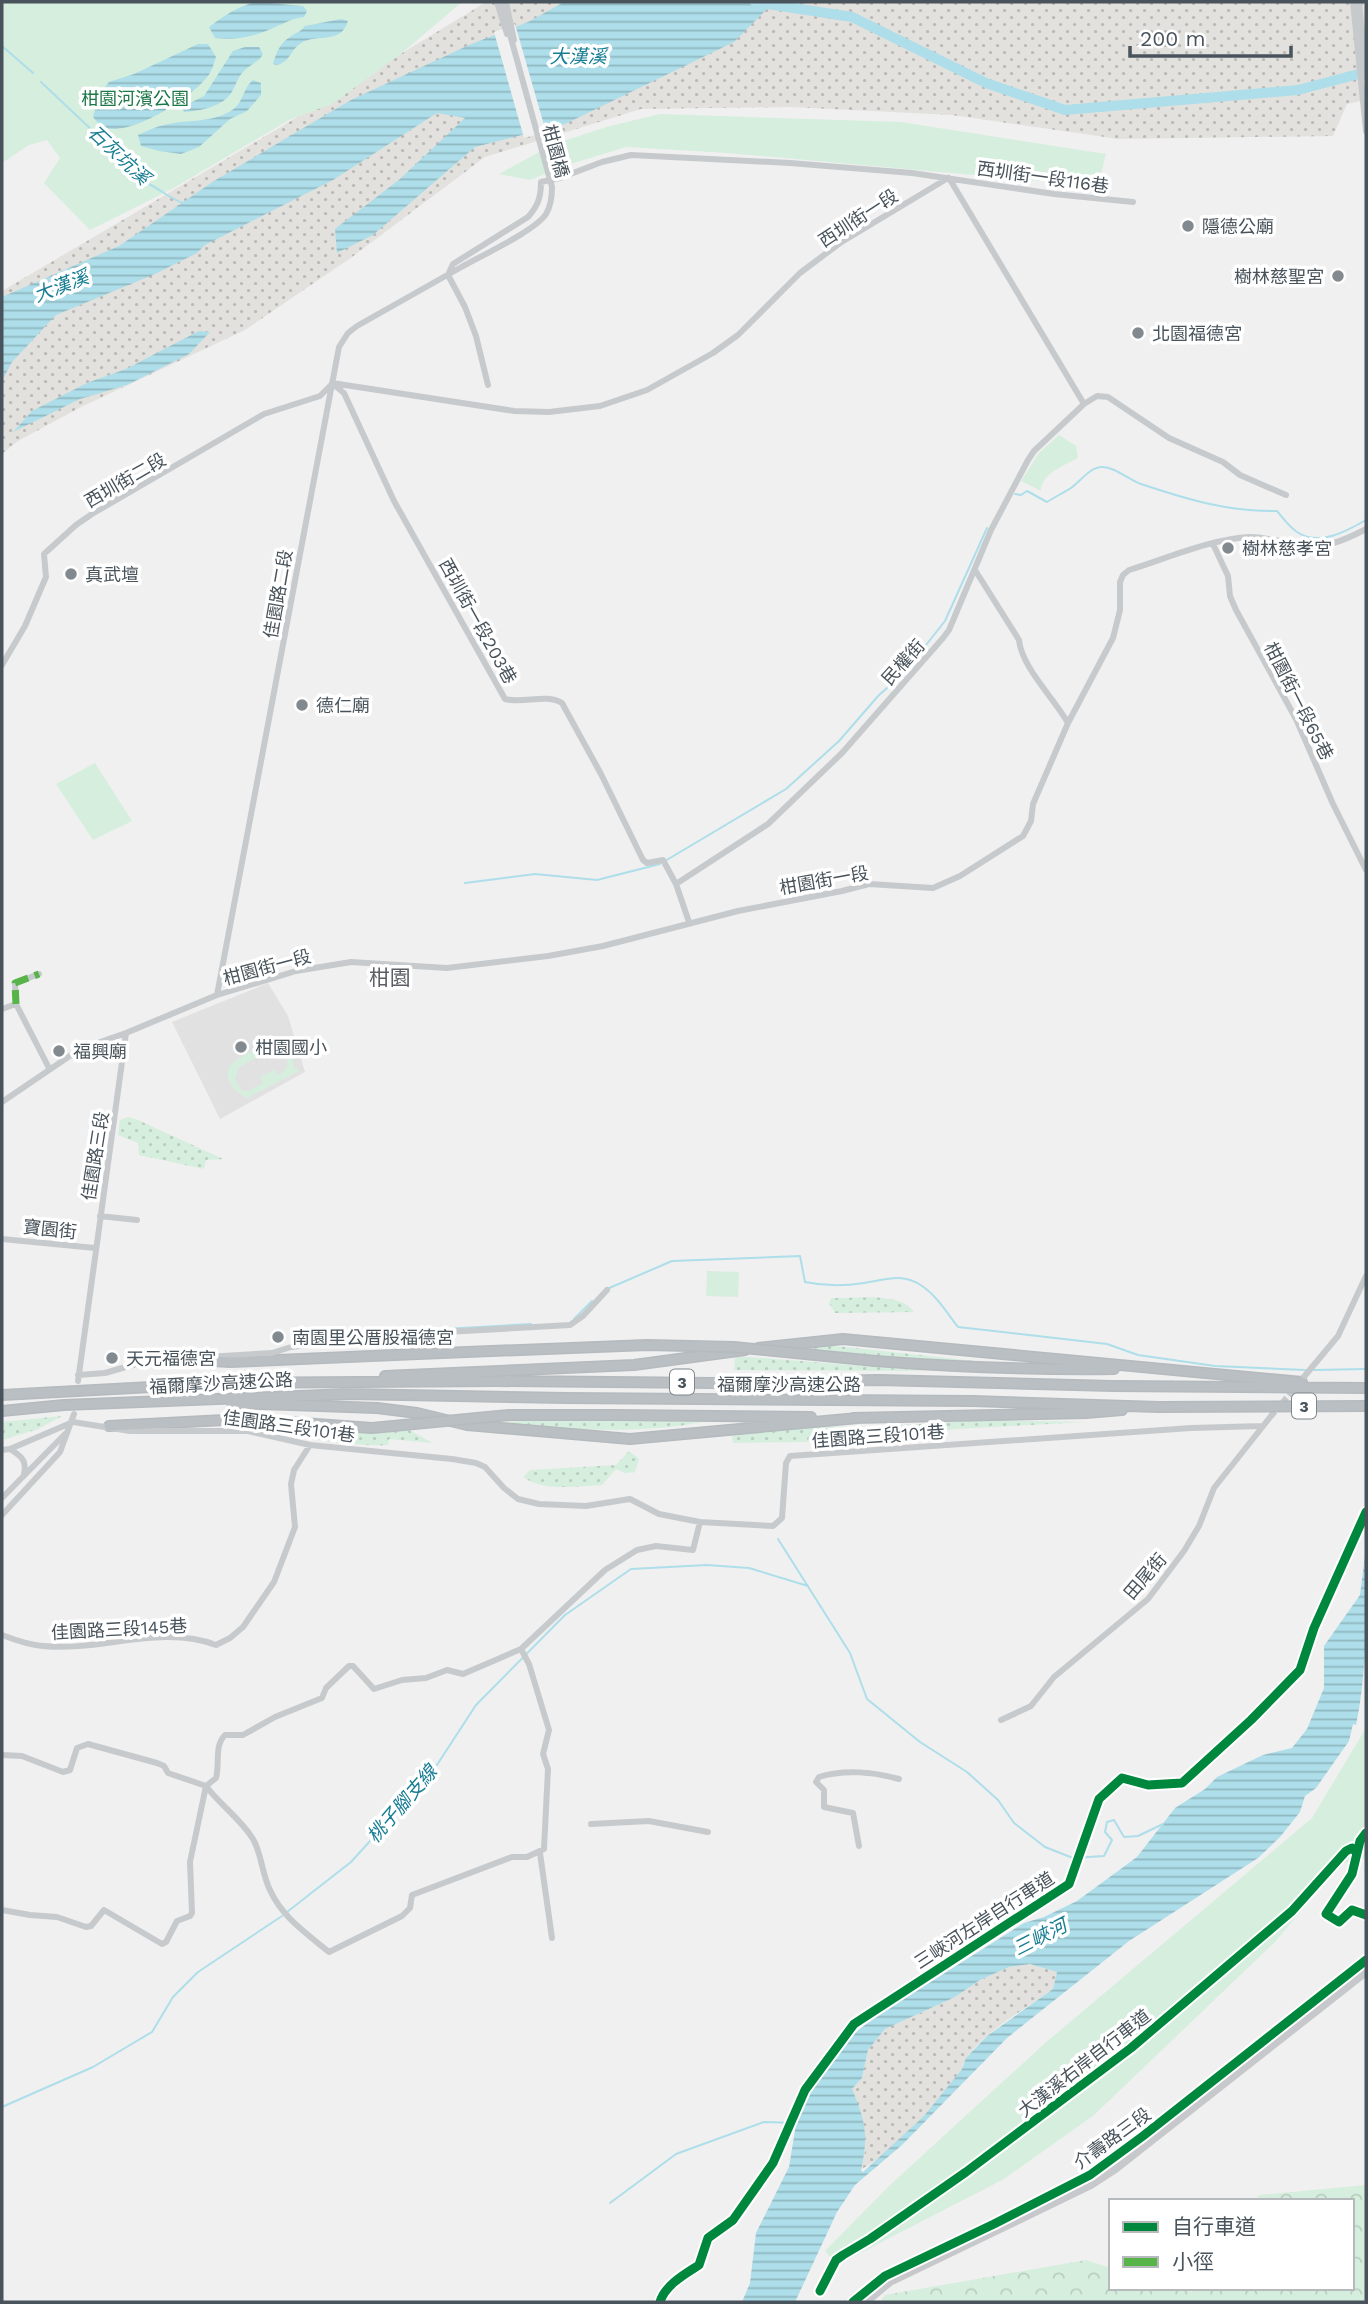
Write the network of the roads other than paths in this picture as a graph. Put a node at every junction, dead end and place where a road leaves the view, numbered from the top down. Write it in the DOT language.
graph roads {
  1 [pos="501,2"];
  2 [pos="1353,2"];
  3 [pos="1359,2"];
  4 [pos="1366,77"];
  5 [pos="1366,131"];
  6 [pos="948,178"];
  7 [pos="1133,202"];
  8 [pos="465,265"];
  9 [pos="448,275"];
  10 [pos="332,383"];
  11 [pos="488,385"];
  12 [pos="1084,404"];
  13 [pos="1286,495"];
  14 [pos="1366,530"];
  15 [pos="1213,544"];
  16 [pos="975,570"];
  17 [pos="2,665"];
  18 [pos="1068,723"];
  19 [pos="1366,870"];
  20 [pos="676,884"];
  21 [pos="689,922"];
  22 [pos="39,974"];
  23 [pos="217,995"];
  24 [pos="16,1004"];
  25 [pos="2,1009"];
  26 [pos="126,1033"];
  27 [pos="49,1068"];
  28 [pos="2,1102"];
  29 [pos="100,1216"];
  30 [pos="137,1220"];
  31 [pos="2,1239"];
  32 [pos="95,1248"];
  33 [pos="1366,1276"];
  34 [pos="607,1290"];
  35 [pos="179,1359"];
  36 [pos="1168,1370"];
  37 [pos="1307,1372"];
  38 [pos="226,1383"];
  39 [pos="1365,1388"];
  40 [pos="2,1395"];
  41 [pos="156,1402"];
  42 [pos="1366,1406"];
  43 [pos="1159,1407"];
  44 [pos="2,1411"];
  45 [pos="1271,1416"];
  46 [pos="73,1418"];
  47 [pos="858,1418"];
  48 [pos="109,1426"];
  49 [pos="1262,1426"];
  50 [pos="69,1431"];
  51 [pos="310,1445"];
  52 [pos="6,1450"];
  53 [pos="24,1474"];
  54 [pos="2,1498"];
  55 [pos="2,1514"];
  56 [pos="700,1522"];
  57 [pos="2,1635"];
  58 [pos="521,1649"];
  59 [pos="1001,1720"];
  60 [pos="2,1755"];
  61 [pos="900,1779"];
  62 [pos="206,1786"];
  63 [pos="591,1824"];
  64 [pos="708,1832"];
  65 [pos="859,1846"];
  66 [pos="540,1853"];
  67 [pos="2,1909"];
  68 [pos="552,1938"];
  69 [pos="1366,1960"];
  70 [pos="1366,1972"];
  71 [pos="853,2302"];
  72 [pos="866,2302"];
  1 -- 8 [label="street, 柑園橋, bridge"];
  2 -- 5 [label="street"];
  3 -- 4 [label="street"];
  6 -- 7 [label="street, 西圳街一段116巷"];
  6 -- 9 [label="street, 西圳街一段116巷"];
  6 -- 10 [label="street, 西圳街一段"];
  6 -- 12 [label="street"];
  8 -- 9 [label="street, 佳園路二段"];
  9 -- 10 [label="street, 佳園路二段"];
  9 -- 11 [label="street"];
  10 -- 17 [label="street, 西圳街二段"];
  10 -- 20 [label="street, 西圳街一段203巷"];
  10 -- 23 [label="street, 佳園路二段"];
  12 -- 13 [label="street"];
  12 -- 16 [label="street, 民權街"];
  14 -- 15 [label="street, 柑園街一段"];
  15 -- 18 [label="street, 柑園街一段"];
  15 -- 19 [label="street, 柑園街一段65巷"];
  16 -- 18 [label="street"];
  16 -- 20 [label="street, 民權街"];
  18 -- 21 [label="street, 柑園街一段"];
  20 -- 21 [label="street, 西圳街一段203巷"];
  21 -- 23 [label="street, 柑園街一段"];
  22 -- 24 [label="street"];
  23 -- 26 [label="street"];
  24 -- 25 [label="street"];
  24 -- 27 [label="street"];
  26 -- 27 [label="street"];
  26 -- 29 [label="street, 佳園路三段"];
  27 -- 28 [label="street"];
  29 -- 30 [label="street"];
  29 -- 32 [label="street, 佳園路三段"];
  31 -- 32 [label="street, 寶園街"];
  32 -- 35 [label="street, 佳園路三段"];
  33 -- 37 [label="street"];
  34 -- 35 [label="street"];
  35 -- 36 [label="highway, bridge"];
  36 -- 38 [label="highway"];
  36 -- 39 [label="highway"];
  38 -- 39 [label="highway, 福爾摩沙高速公路 / 3"];
  38 -- 40 [label="highway, 福爾摩沙高速公路 / 3"];
  41 -- 43 [label="highway, 福爾摩沙高速公路 / 3"];
  41 -- 44 [label="highway, 福爾摩沙高速公路 / 3"];
  41 -- 47 [label="highway"];
  42 -- 43 [label="highway, 福爾摩沙高速公路 / 3"];
  43 -- 47 [label="highway"];
  45 -- 49 [label="street, 田尾街"];
  46 -- 48 [label="street, 佳園路三段101巷"];
  46 -- 50 [label="street"];
  46 -- 52 [label="street"];
  47 -- 48 [label="highway, bridge"];
  48 -- 51 [label="street, 佳園路三段101巷"];
  49 -- 56 [label="street, 佳園路三段101巷"];
  49 -- 59 [label="street, 田尾街"];
  50 -- 53 [label="street"];
  50 -- 55 [label="street"];
  51 -- 56 [label="street, 佳園路三段101巷"];
  51 -- 57 [label="street, 佳園路三段145巷"];
  52 -- 53 [label="street"];
  53 -- 54 [label="street"];
  56 -- 58 [label="street"];
  58 -- 62 [label="street"];
  58 -- 66 [label="street"];
  60 -- 62 [label="street"];
  61 -- 65 [label="street"];
  62 -- 66 [label="street"];
  62 -- 67 [label="street"];
  63 -- 64 [label="street"];
  66 -- 68 [label="street"];
  69 -- 71 [label="main road, 介壽路三段"];
  70 -- 72 [label="main road, 介壽路三段"];
}
